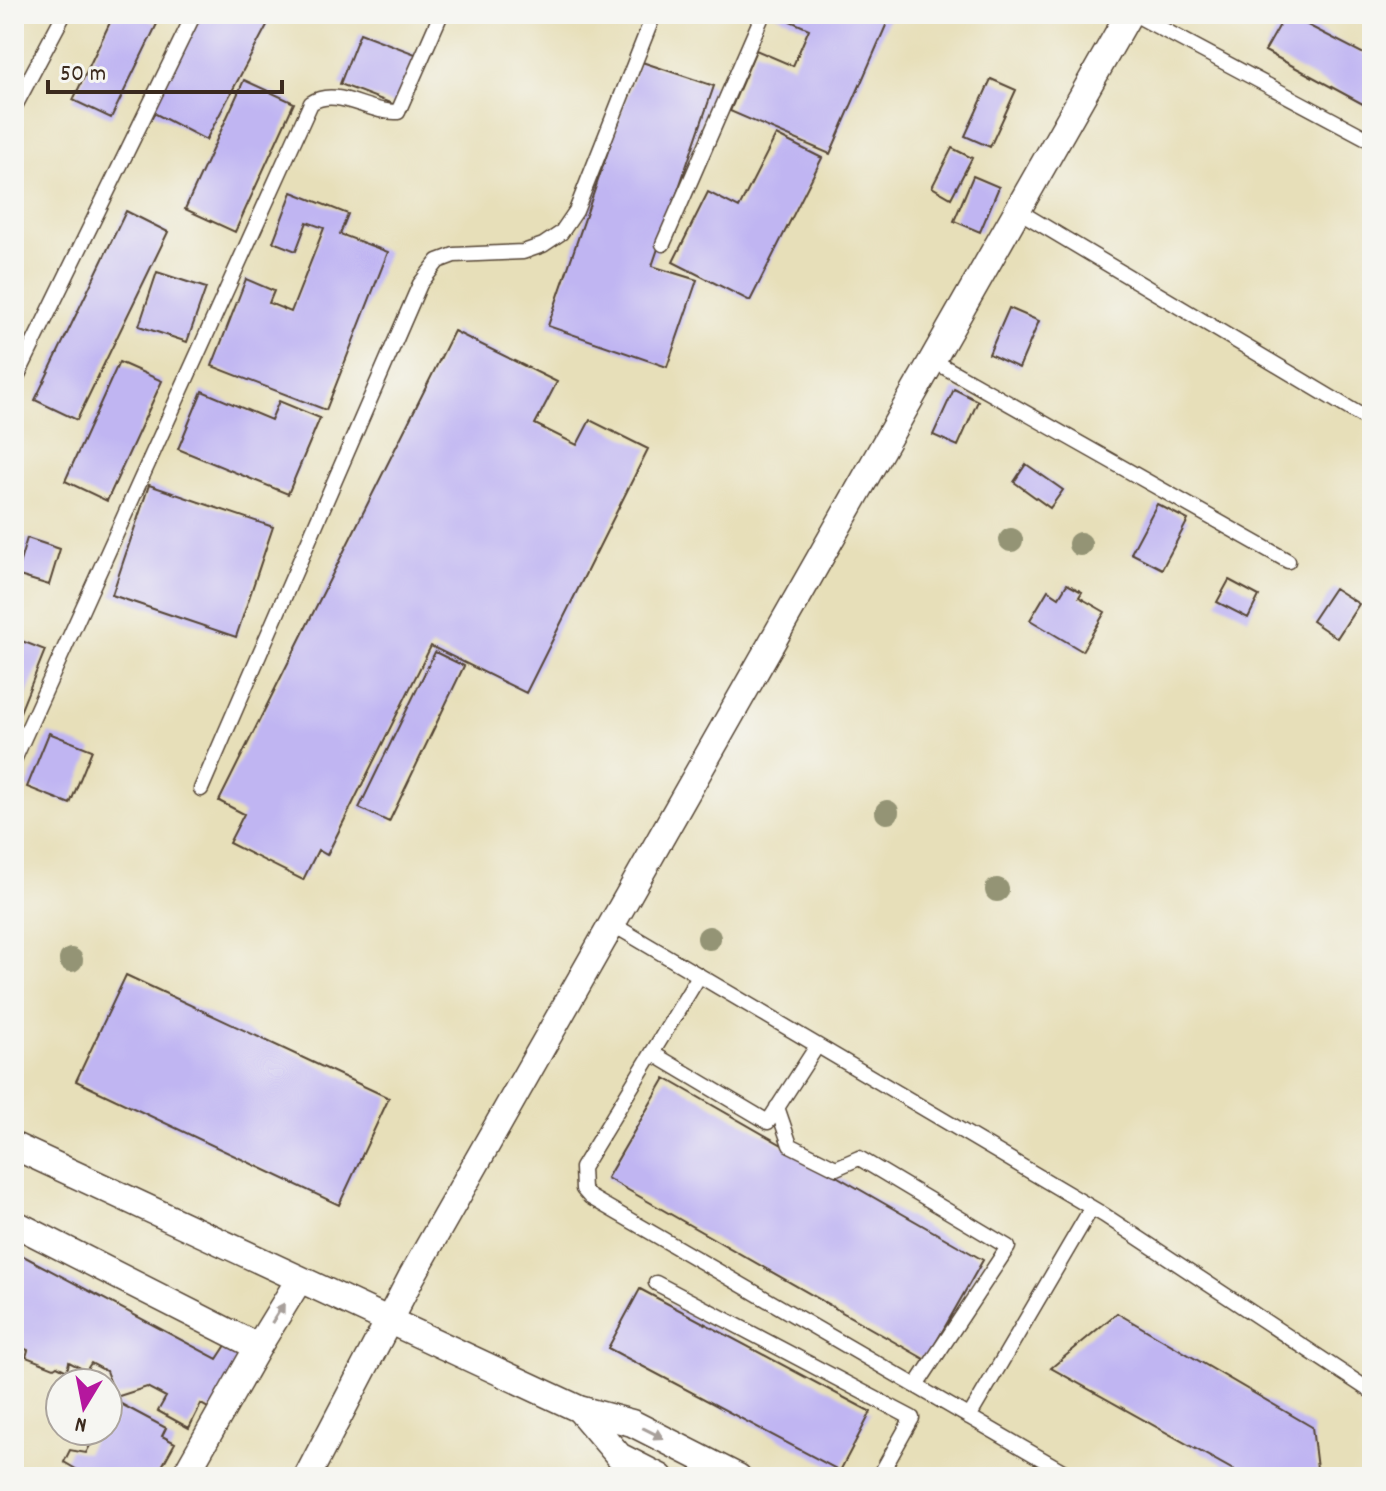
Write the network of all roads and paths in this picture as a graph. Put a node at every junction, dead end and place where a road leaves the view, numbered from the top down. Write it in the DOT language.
graph roads {
  1 [pos="64,14"];
  2 [pos="194,14"];
  3 [pos="441,14"];
  4 [pos="654,14"];
  5 [pos="763,14"];
  6 [pos="1132,14"];
  7 [pos="14,108"];
  8 [pos="1372,141"];
  9 [pos="1017,210"];
  10 [pos="663,244"];
  11 [pos="932,360"];
  12 [pos="14,383"];
  13 [pos="1372,422"];
  14 [pos="1288,561"];
  15 [pos="14,760"];
  16 [pos="201,789"];
  17 [pos="612,924"];
  18 [pos="699,976"];
  19 [pos="817,1046"];
  20 [pos="652,1053"];
  21 [pos="777,1107"];
  22 [pos="14,1146"];
  23 [pos="1091,1209"];
  24 [pos="14,1223"];
  25 [pos="299,1280"];
  26 [pos="656,1283"];
  27 [pos="387,1322"];
  28 [pos="258,1347"];
  29 [pos="916,1386"];
  30 [pos="1372,1392"];
  31 [pos="579,1409"];
  32 [pos="969,1417"];
  33 [pos="184,1477"];
  34 [pos="307,1477"];
  35 [pos="660,1477"];
  36 [pos="738,1477"];
  37 [pos="879,1477"];
  38 [pos="1073,1477"];
  1 -- 7 [label="lane"];
  2 -- 12 [label="lane"];
  3 -- 15 [label="lane"];
  4 -- 16 [label="lane"];
  5 -- 10 [label="lane"];
  6 -- 8 [label="lane"];
  6 -- 9 [label="street"];
  9 -- 11 [label="street"];
  9 -- 13 [label="lane"];
  11 -- 14 [label="lane"];
  11 -- 17 [label="street"];
  17 -- 18 [label="lane"];
  17 -- 27 [label="street"];
  18 -- 19 [label="lane"];
  18 -- 20 [label="lane"];
  19 -- 21 [label="lane"];
  19 -- 23 [label="lane"];
  20 -- 21 [label="lane"];
  20 -- 29 [label="lane"];
  21 -- 29 [label="lane"];
  22 -- 25 [label="street"];
  23 -- 30 [label="lane"];
  23 -- 32 [label="lane"];
  24 -- 28 [label="street"];
  25 -- 27 [label="street"];
  28 -- 25 [label="street, one-way"];
  26 -- 37 [label="lane"];
  27 -- 31 [label="street"];
  27 -- 34 [label="street"];
  28 -- 33 [label="street"];
  29 -- 32 [label="lane"];
  31 -- 35 [label="street"];
  31 -- 36 [label="street, one-way"];
  32 -- 38 [label="lane"];
}
